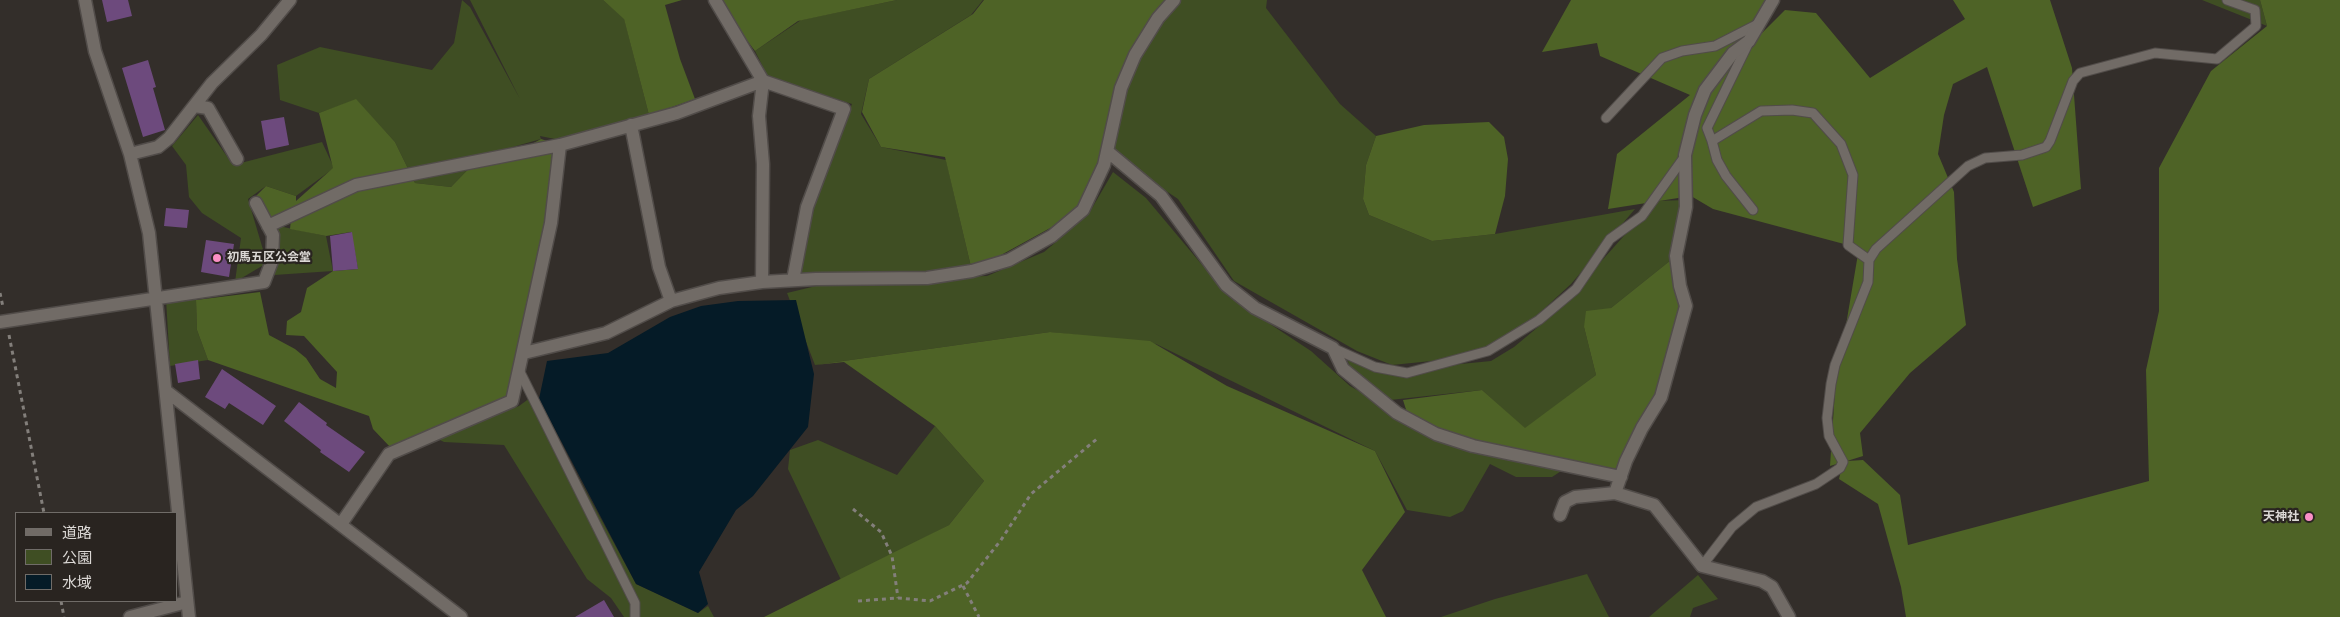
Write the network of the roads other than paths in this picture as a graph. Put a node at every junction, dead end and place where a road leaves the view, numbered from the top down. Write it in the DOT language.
graph roads {
  1 [pos="85,0"];
  2 [pos="290,0"];
  3 [pos="715,0"];
  4 [pos="1174,0"];
  5 [pos="1774,0"];
  6 [pos="2227,0"];
  7 [pos="1760,23"];
  8 [pos="1749,41"];
  9 [pos="763,81"];
  10 [pos="194,106"];
  11 [pos="1606,118"];
  12 [pos="631,125"];
  13 [pos="1712,141"];
  14 [pos="560,145"];
  15 [pos="1107,151"];
  16 [pos="130,154"];
  17 [pos="1685,155"];
  18 [pos="237,159"];
  19 [pos="256,203"];
  20 [pos="1753,210"];
  21 [pos="268,226"];
  22 [pos="1869,260"];
  23 [pos="793,280"];
  24 [pos="762,282"];
  25 [pos="155,298"];
  26 [pos="670,301"];
  27 [pos="3,322"];
  28 [pos="1332,348"];
  29 [pos="524,353"];
  30 [pos="520,372"];
  31 [pos="166,391"];
  32 [pos="1621,477"];
  33 [pos="1615,493"];
  34 [pos="1560,515"];
  35 [pos="340,524"];
  36 [pos="1702,566"];
  37 [pos="187,602"];
  38 [pos="130,617"];
  39 [pos="189,617"];
  40 [pos="461,617"];
  41 [pos="635,617"];
  42 [pos="1789,617"];
  1 -- 16 [label="street"];
  2 -- 10 [label="street"];
  3 -- 9 [label="street"];
  4 -- 15 [label="street"];
  5 -- 7 [label="street"];
  6 -- 22 [label="lane"];
  7 -- 8 [label="street"];
  7 -- 11 [label="lane"];
  8 -- 13 [label="lane"];
  8 -- 17 [label="street"];
  9 -- 12 [label="street"];
  9 -- 23 [label="street"];
  9 -- 24 [label="street"];
  10 -- 16 [label="street"];
  10 -- 18 [label="street"];
  12 -- 14 [label="street"];
  12 -- 26 [label="street"];
  13 -- 20 [label="lane"];
  13 -- 22 [label="lane"];
  14 -- 21 [label="street"];
  14 -- 29 [label="street"];
  15 -- 23 [label="street"];
  15 -- 28 [label="street"];
  16 -- 25 [label="street"];
  17 -- 28 [label="lane"];
  17 -- 32 [label="street"];
  19 -- 21 [label="street"];
  21 -- 25 [label="street"];
  22 -- 36 [label="lane"];
  23 -- 24 [label="street"];
  24 -- 26 [label="street"];
  25 -- 27 [label="street"];
  25 -- 31 [label="street"];
  26 -- 29 [label="street"];
  28 -- 32 [label="street"];
  29 -- 30 [label="street"];
  30 -- 35 [label="street"];
  30 -- 41 [label="lane"];
  31 -- 35 [label="street"];
  31 -- 37 [label="street"];
  32 -- 33 [label="street"];
  33 -- 34 [label="street"];
  33 -- 36 [label="street"];
  35 -- 40 [label="street"];
  36 -- 42 [label="street"];
  37 -- 38 [label="street"];
  37 -- 39 [label="street"];
}
